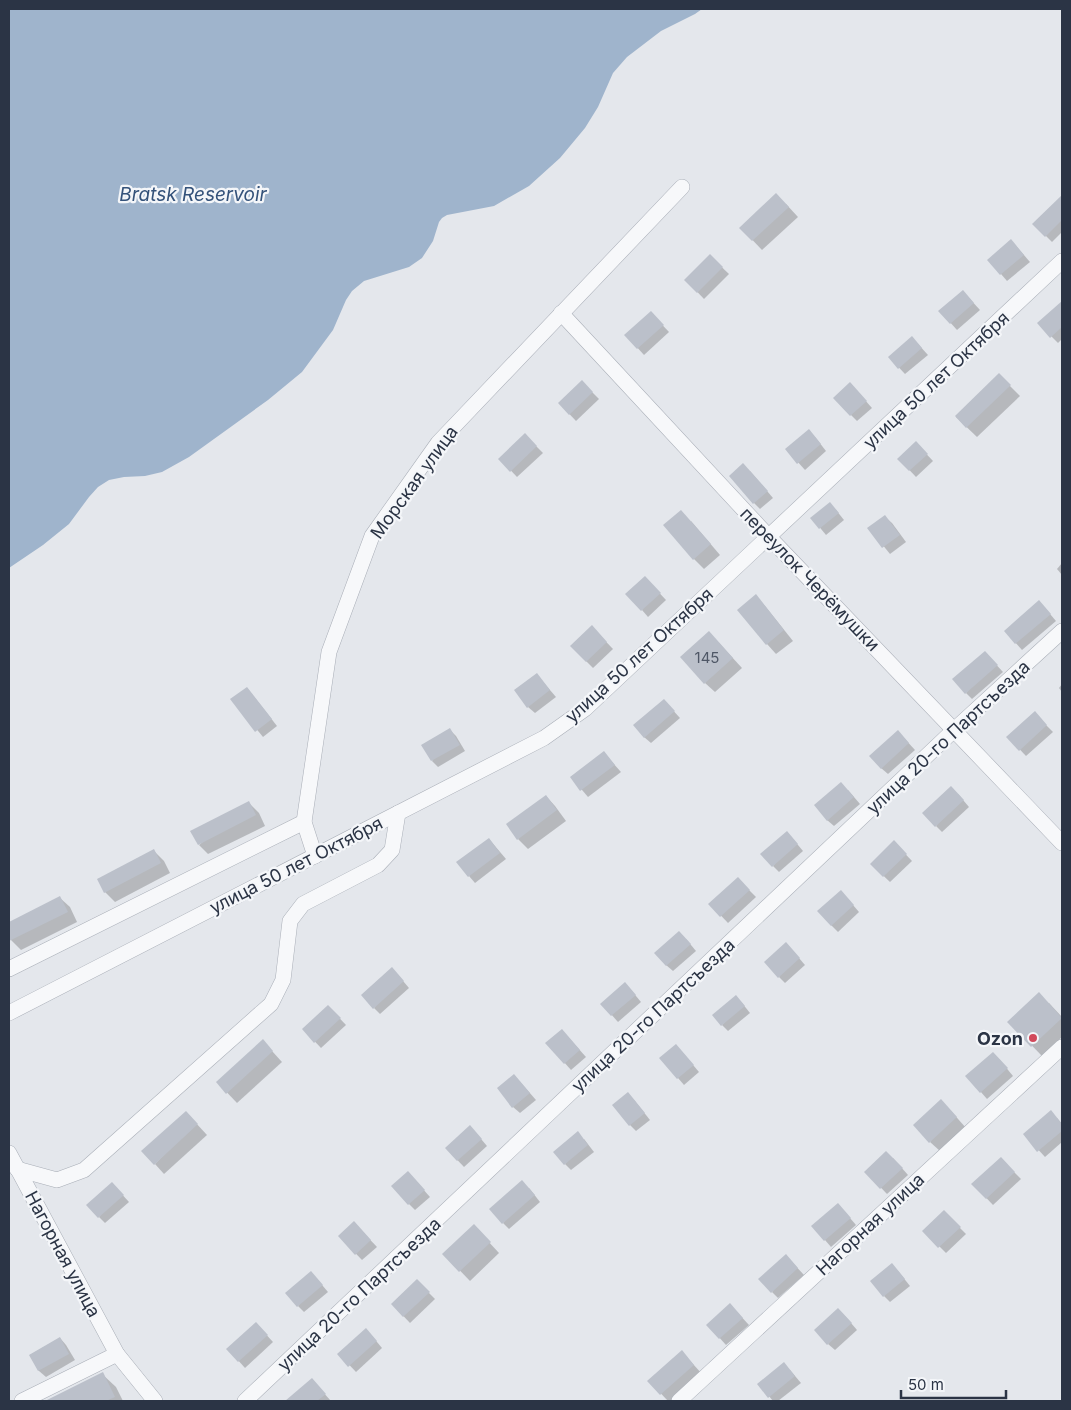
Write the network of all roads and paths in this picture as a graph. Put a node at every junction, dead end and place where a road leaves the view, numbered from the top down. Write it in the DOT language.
graph roads {
  1 [pos="682,187"];
  2 [pos="1062,261"];
  3 [pos="561,313"];
  4 [pos="769,537"];
  5 [pos="1062,630"];
  6 [pos="954,730"];
  7 [pos="398,813"];
  8 [pos="304,822"];
  9 [pos="1062,843"];
  10 [pos="315,856"];
  11 [pos="9,969"];
  12 [pos="9,1013"];
  13 [pos="1062,1047"];
  14 [pos="9,1154"];
  15 [pos="17,1169"];
  16 [pos="117,1354"];
  17 [pos="22,1401"];
  18 [pos="155,1401"];
  19 [pos="245,1401"];
  20 [pos="679,1401"];
  1 -- 3 [label="street, Морская улица"];
  2 -- 4 [label="street, улица 50 лет Октября"];
  3 -- 4 [label="street, переулок Черёмушки"];
  3 -- 8 [label="street, Морская улица"];
  4 -- 6 [label="street, переулок Черёмушки"];
  4 -- 7 [label="street, улица 50 лет Октября"];
  5 -- 6 [label="street, улица 20-го Партсъезда"];
  6 -- 9 [label="street, переулок Черёмушки"];
  6 -- 19 [label="street, улица 20-го Партсъезда"];
  7 -- 10 [label="street, улица 50 лет Октября"];
  7 -- 15 [label="street"];
  8 -- 10 [label="street, Морская улица"];
  8 -- 11 [label="street"];
  10 -- 12 [label="street, улица 50 лет Октября"];
  13 -- 20 [label="street, Нагорная улица"];
  14 -- 15 [label="street, Нагорная улица"];
  15 -- 16 [label="street, Нагорная улица"];
  16 -- 17 [label="street"];
  16 -- 18 [label="street, Нагорная улица"];
}
